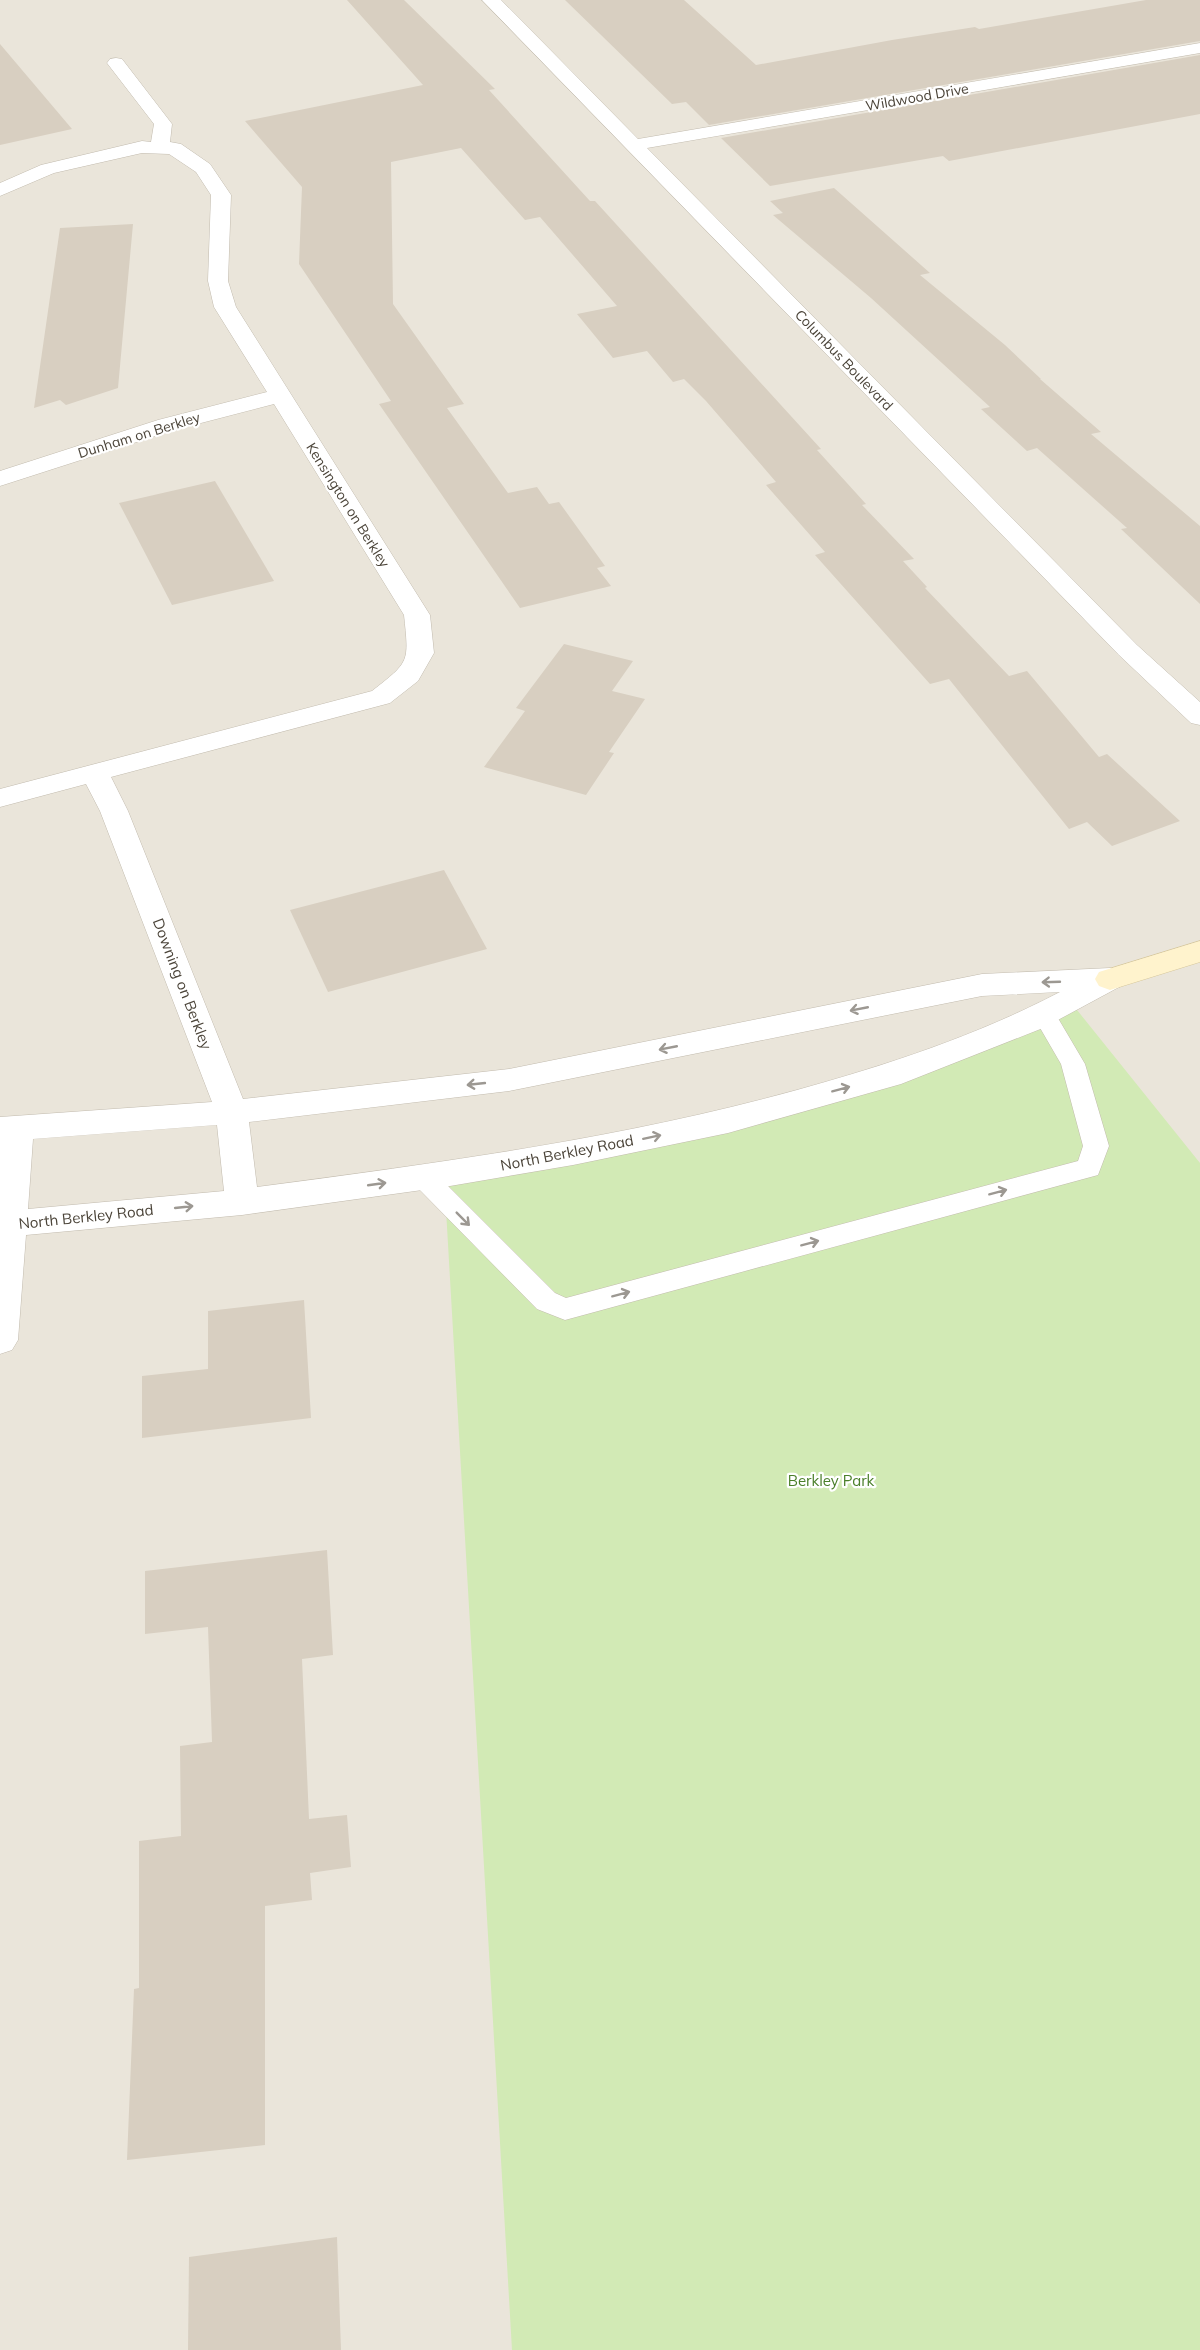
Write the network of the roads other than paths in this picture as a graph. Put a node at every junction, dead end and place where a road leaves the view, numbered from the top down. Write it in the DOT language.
graph roads {
  1 [pos="491,0"];
  2 [pos="1200,48"];
  3 [pos="116,63"];
  4 [pos="634,145"];
  5 [pos="160,146"];
  6 [pos="0,190"];
  7 [pos="279,396"];
  8 [pos="0,479"];
  9 [pos="1200,717"];
  10 [pos="95,774"];
  11 [pos="0,798"];
  12 [pos="1200,951"];
  13 [pos="1110,979"];
  14 [pos="1044,1014"];
  15 [pos="232,1112"];
  16 [pos="9,1128"];
  17 [pos="423,1178"];
  18 [pos="242,1202"];
  19 [pos="4,1225"];
  20 [pos="0,1340"];
  1 -- 4 [label="street, Columbus Boulevard"];
  2 -- 4 [label="street, Wildwood Drive"];
  3 -- 5 [label="street"];
  4 -- 9 [label="street, Columbus Boulevard"];
  5 -- 6 [label="street"];
  5 -- 7 [label="street, Kensington on Berkley"];
  7 -- 8 [label="street, Dunham on Berkley"];
  7 -- 10 [label="street, Kensington on Berkley"];
  10 -- 11 [label="street, Kensington on Berkley"];
  10 -- 15 [label="street, Downing on Berkley"];
  12 -- 13 [label="street, North Berkley Road"];
  13 -- 14 [label="street, North Berkley Road"];
  13 -- 15 [label="street, North Berkley Road, one-way"];
  17 -- 14 [label="street, North Berkley Road, one-way"];
  17 -- 14 [label="lane, one-way"];
  15 -- 16 [label="street, North Berkley Road"];
  15 -- 18 [label="street, Downing on Berkley"];
  16 -- 19 [label="street"];
  18 -- 17 [label="street, North Berkley Road, one-way"];
  19 -- 18 [label="street, North Berkley Road, one-way"];
  19 -- 20 [label="street"];
}
